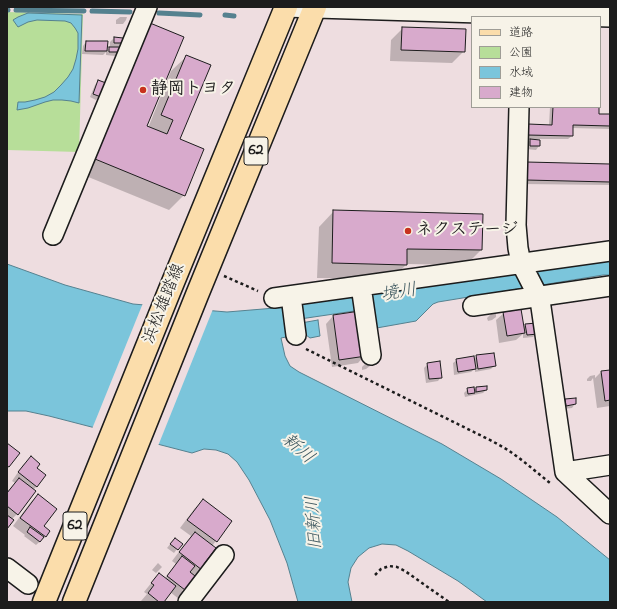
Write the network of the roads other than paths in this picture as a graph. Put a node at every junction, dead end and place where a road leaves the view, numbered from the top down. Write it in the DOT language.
graph roads {
  1 [pos="147,7"];
  2 [pos="285,7"];
  3 [pos="315,7"];
  4 [pos="521,13"];
  5 [pos="588,16"];
  6 [pos="519,108"];
  7 [pos="53,235"];
  8 [pos="610,251"];
  9 [pos="522,265"];
  10 [pos="610,286"];
  11 [pos="362,288"];
  12 [pos="536,294"];
  13 [pos="473,306"];
  14 [pos="296,335"];
  15 [pos="371,355"];
  16 [pos="610,465"];
  17 [pos="558,479"];
  18 [pos="610,514"];
  19 [pos="224,555"];
  20 [pos="44,602"];
  21 [pos="74,602"];
  22 [pos="188,602"];
  1 -- 7 [label="street"];
  2 -- 3 [label="street"];
  2 -- 20 [label="main road, 浜松雄踏線 / 62"];
  3 -- 4 [label="street"];
  3 -- 21 [label="main road, 浜松雄踏線 / 62"];
  4 -- 5 [label="street"];
  6 -- 9 [label="street"];
  8 -- 9 [label="street"];
  9 -- 11 [label="street"];
  9 -- 12 [label="street"];
  10 -- 12 [label="street"];
  11 -- 14 [label="street"];
  11 -- 15 [label="street"];
  12 -- 13 [label="street"];
  12 -- 17 [label="street"];
  16 -- 17 [label="street"];
  17 -- 18 [label="street"];
  19 -- 22 [label="street"];
}
